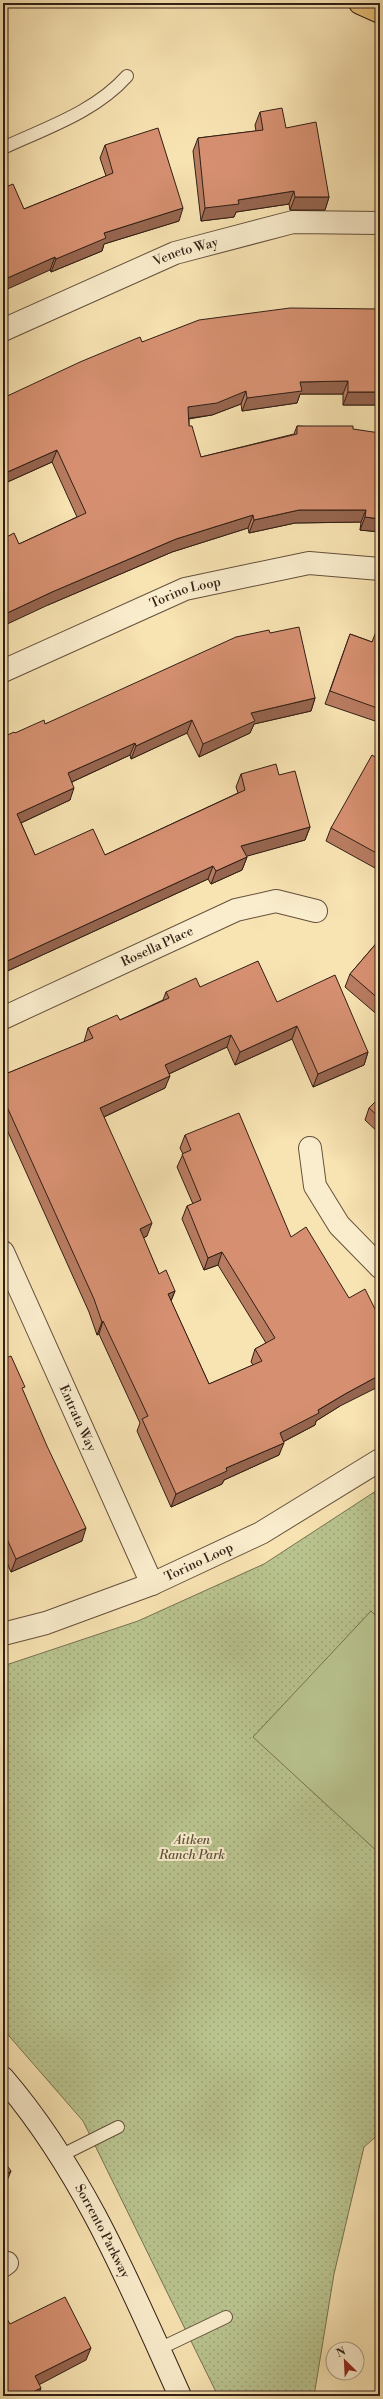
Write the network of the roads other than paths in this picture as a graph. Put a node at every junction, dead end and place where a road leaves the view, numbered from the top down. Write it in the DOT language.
graph roads {
  1 [pos="360,3"];
  2 [pos="380,12"];
  3 [pos="127,76"];
  4 [pos="3,148"];
  5 [pos="380,223"];
  6 [pos="3,330"];
  7 [pos="380,569"];
  8 [pos="3,671"];
  9 [pos="316,911"];
  10 [pos="3,1018"];
  11 [pos="310,1148"];
  12 [pos="3,1252"];
  13 [pos="380,1267"];
  14 [pos="380,1460"];
  15 [pos="152,1584"];
  16 [pos="3,1634"];
  17 [pos="3,2078"];
  18 [pos="118,2127"];
  19 [pos="60,2156"];
  20 [pos="226,2317"];
  21 [pos="159,2349"];
  22 [pos="180,2396"];
  1 -- 2 [label="highway"];
  3 -- 4 [label="lane"];
  5 -- 6 [label="street, Veneto Way"];
  7 -- 8 [label="street, Torino Loop"];
  9 -- 10 [label="street, Rosella Place"];
  11 -- 13 [label="street"];
  12 -- 15 [label="street, Entrata Way"];
  14 -- 15 [label="street, Torino Loop"];
  15 -- 16 [label="street, Torino Loop"];
  17 -- 19 [label="street, Sorrento Parkway"];
  18 -- 19 [label="lane"];
  19 -- 21 [label="street, Sorrento Parkway"];
  20 -- 21 [label="lane"];
  21 -- 22 [label="street, Sorrento Parkway"];
}
